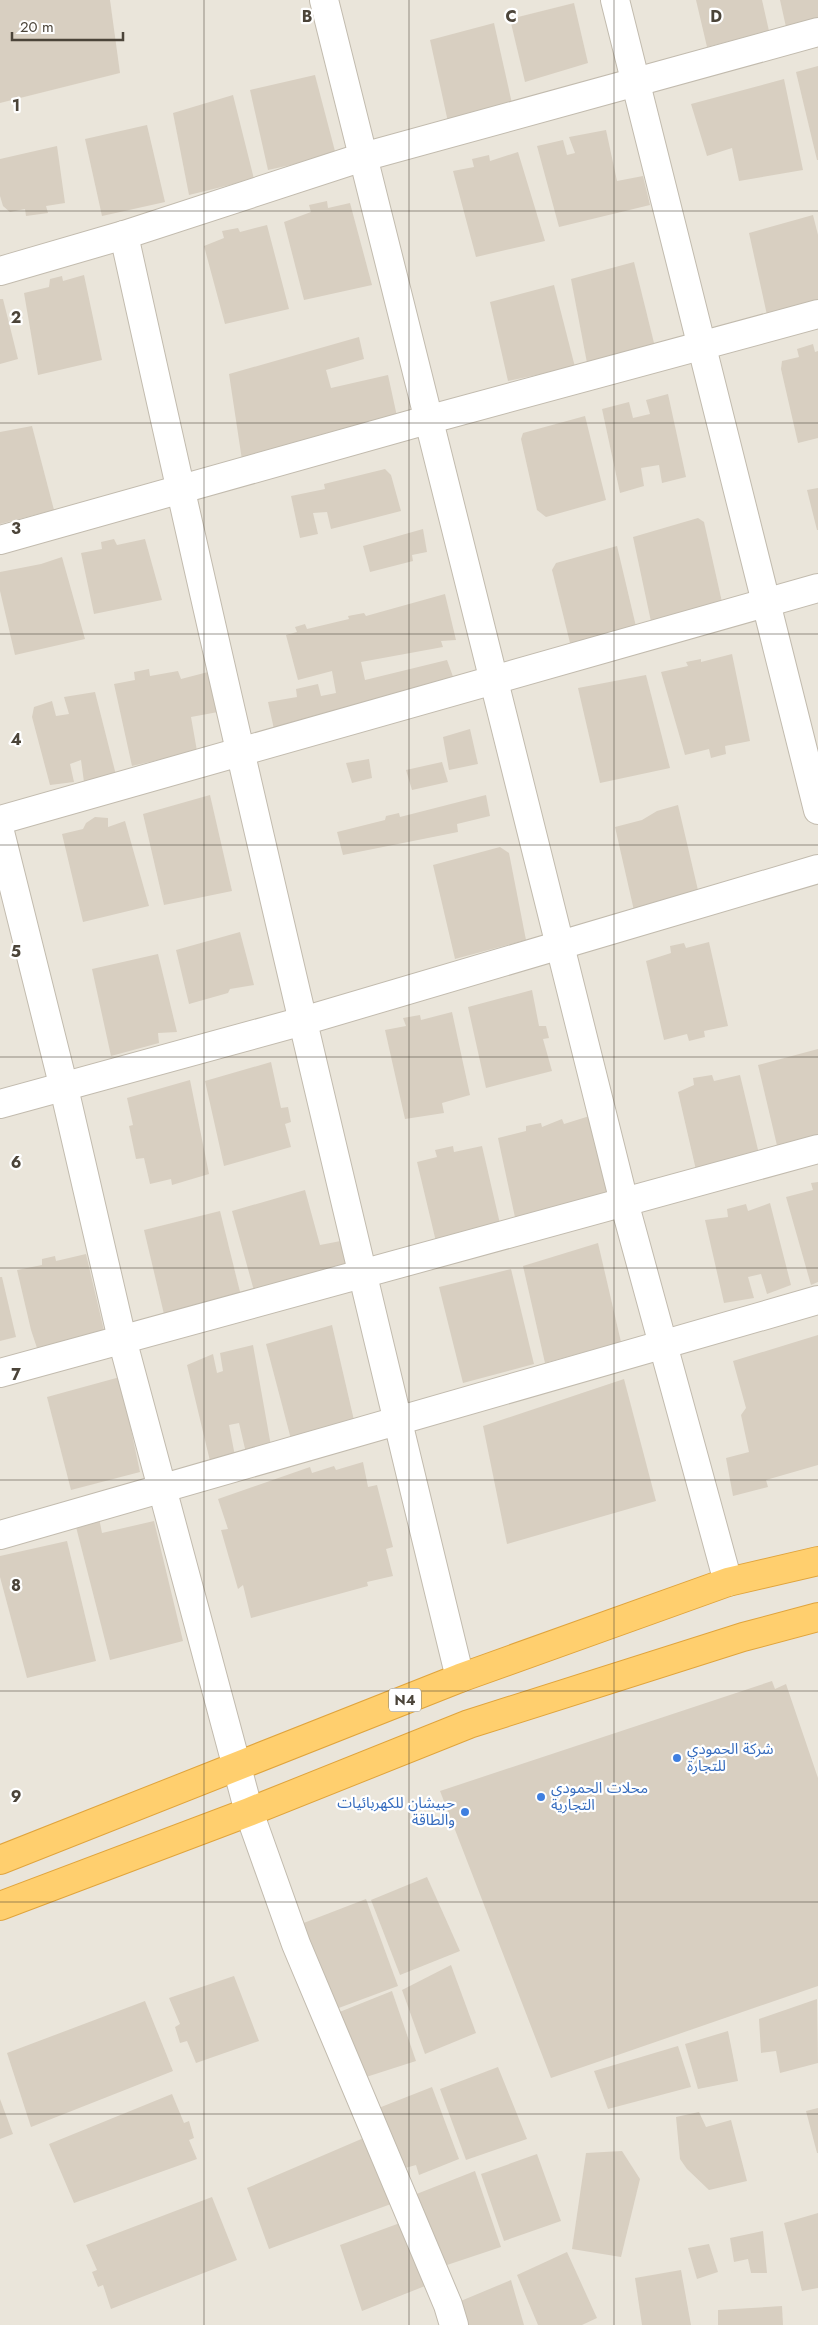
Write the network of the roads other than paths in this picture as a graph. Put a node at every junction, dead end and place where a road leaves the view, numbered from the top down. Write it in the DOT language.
graph roads {
  1 [pos="324,0"];
  2 [pos="615,0"];
  3 [pos="818,32"];
  4 [pos="635,82"];
  5 [pos="363,157"];
  6 [pos="124,235"];
  7 [pos="0,271"];
  8 [pos="818,314"];
  9 [pos="702,346"];
  10 [pos="427,420"];
  11 [pos="180,489"];
  12 [pos="0,540"];
  13 [pos="818,588"];
  14 [pos="766,603"];
  15 [pos="494,681"];
  16 [pos="241,752"];
  17 [pos="818,810"];
  18 [pos="0,820"];
  19 [pos="0,832"];
  20 [pos="818,869"];
  21 [pos="560,946"];
  22 [pos="302,1021"];
  23 [pos="64,1088"];
  24 [pos="0,1104"];
  25 [pos="818,1149"];
  26 [pos="624,1202"];
  27 [pos="361,1274"];
  28 [pos="818,1300"];
  29 [pos="122,1339"];
  30 [pos="663,1343"];
  31 [pos="0,1373"];
  32 [pos="397,1421"];
  33 [pos="162,1490"];
  34 [pos="0,1535"];
  35 [pos="818,1561"];
  36 [pos="728,1582"];
  37 [pos="818,1617"];
  38 [pos="460,1678"];
  39 [pos="236,1767"];
  40 [pos="249,1812"];
  41 [pos="0,1860"];
  42 [pos="0,1906"];
  43 [pos="454,2325"];
  1 -- 5 [label="street"];
  2 -- 4 [label="street"];
  3 -- 4 [label="street"];
  4 -- 5 [label="street"];
  4 -- 9 [label="street"];
  5 -- 6 [label="street"];
  5 -- 10 [label="street"];
  6 -- 7 [label="street"];
  6 -- 11 [label="street"];
  8 -- 9 [label="street"];
  9 -- 10 [label="street"];
  9 -- 14 [label="street"];
  10 -- 11 [label="street"];
  10 -- 15 [label="street"];
  11 -- 12 [label="street"];
  11 -- 16 [label="street"];
  13 -- 14 [label="street"];
  14 -- 15 [label="street"];
  14 -- 17 [label="street"];
  15 -- 16 [label="street"];
  15 -- 21 [label="street"];
  16 -- 18 [label="street"];
  16 -- 22 [label="street"];
  19 -- 23 [label="street"];
  20 -- 21 [label="street"];
  21 -- 22 [label="street"];
  21 -- 26 [label="street"];
  22 -- 23 [label="street"];
  22 -- 27 [label="street"];
  23 -- 24 [label="street"];
  23 -- 29 [label="street"];
  25 -- 26 [label="street"];
  26 -- 27 [label="street"];
  26 -- 30 [label="street"];
  27 -- 29 [label="street"];
  27 -- 32 [label="street"];
  28 -- 30 [label="street"];
  29 -- 31 [label="street"];
  29 -- 33 [label="street"];
  30 -- 32 [label="street"];
  30 -- 36 [label="street"];
  32 -- 33 [label="street"];
  32 -- 38 [label="street"];
  33 -- 34 [label="street"];
  33 -- 39 [label="street"];
  35 -- 36 [label="highway, N4"];
  36 -- 38 [label="highway, N4"];
  37 -- 40 [label="highway"];
  38 -- 39 [label="highway, N4"];
  39 -- 40 [label="street"];
  39 -- 41 [label="highway, N4"];
  40 -- 42 [label="highway"];
  40 -- 43 [label="street"];
}
